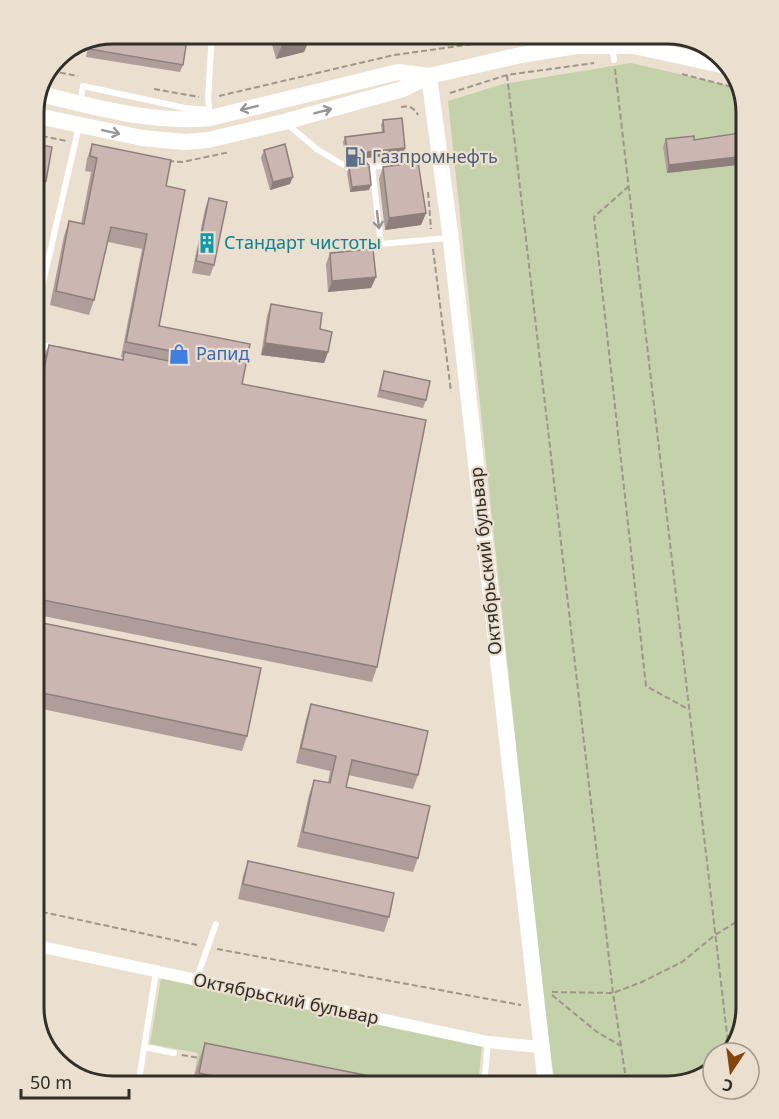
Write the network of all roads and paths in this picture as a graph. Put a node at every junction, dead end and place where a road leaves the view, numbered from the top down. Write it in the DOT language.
graph roads {
  1 [pos="211,44"];
  2 [pos="473,44"];
  3 [pos="611,46"];
  4 [pos="715,64"];
  5 [pos="57,72"];
  6 [pos="507,75"];
  7 [pos="429,76"];
  8 [pos="85,77"];
  9 [pos="152,89"];
  10 [pos="450,93"];
  11 [pos="46,95"];
  12 [pos="208,99"];
  13 [pos="210,114"];
  14 [pos="44,117"];
  15 [pos="284,122"];
  16 [pos="79,125"];
  17 [pos="440,158"];
  18 [pos="346,167"];
  19 [pos="629,186"];
  20 [pos="450,238"];
  21 [pos="44,278"];
  22 [pos="44,346"];
  23 [pos="66,351"];
  24 [pos="688,709"];
  25 [pos="44,912"];
  26 [pos="736,922"];
  27 [pos="216,924"];
  28 [pos="715,935"];
  29 [pos="44,947"];
  30 [pos="207,947"];
  31 [pos="156,972"];
  32 [pos="195,980"];
  33 [pos="613,993"];
  34 [pos="527,1006"];
  35 [pos="727,1038"];
  36 [pos="488,1042"];
  37 [pos="621,1046"];
  38 [pos="144,1047"];
  39 [pos="540,1047"];
  40 [pos="174,1053"];
  41 [pos="206,1059"];
  42 [pos="140,1075"];
  43 [pos="485,1076"];
  44 [pos="544,1076"];
  45 [pos="625,1076"];
  1 -- 12 [label="lane"];
  2 -- 12 [label="path"];
  3 -- 4 [label="main road"];
  3 -- 6 [label="path"];
  3 -- 7 [label="main road"];
  3 -- 19 [label="path"];
  5 -- 8 [label="path"];
  6 -- 10 [label="path"];
  6 -- 33 [label="path"];
  7 -- 13 [label="main road, one-way"];
  15 -- 7 [label="main road, one-way"];
  7 -- 17 [label="main road, Октябрьский бульвар"];
  9 -- 12 [label="path"];
  11 -- 13 [label="main road"];
  12 -- 13 [label="lane"];
  14 -- 16 [label="main road"];
  16 -- 15 [label="main road, one-way"];
  15 -- 18 [label="lane"];
  16 -- 21 [label="lane"];
  17 -- 20 [label="main road, Октябрьский бульвар"];
  17 -- 20 [label="lane, one-way"];
  19 -- 24 [label="path"];
  19 -- 24 [label="path"];
  20 -- 39 [label="main road, Октябрьский бульвар"];
  22 -- 23 [label="lane"];
  24 -- 28 [label="path"];
  25 -- 30 [label="path"];
  26 -- 28 [label="path"];
  27 -- 30 [label="lane"];
  28 -- 33 [label="path"];
  28 -- 35 [label="path"];
  29 -- 31 [label="street, Октябрьский бульвар"];
  30 -- 32 [label="lane"];
  30 -- 34 [label="path"];
  31 -- 32 [label="street, Октябрьский бульвар"];
  31 -- 38 [label="lane"];
  32 -- 36 [label="street, Октябрьский бульвар"];
  33 -- 37 [label="path"];
  33 -- 37 [label="path"];
  36 -- 39 [label="street, Октябрьский бульвар"];
  36 -- 43 [label="lane"];
  37 -- 45 [label="path"];
  38 -- 40 [label="lane"];
  38 -- 42 [label="lane"];
  39 -- 44 [label="main road, Октябрьский бульвар"];
  40 -- 41 [label="path"];
}
